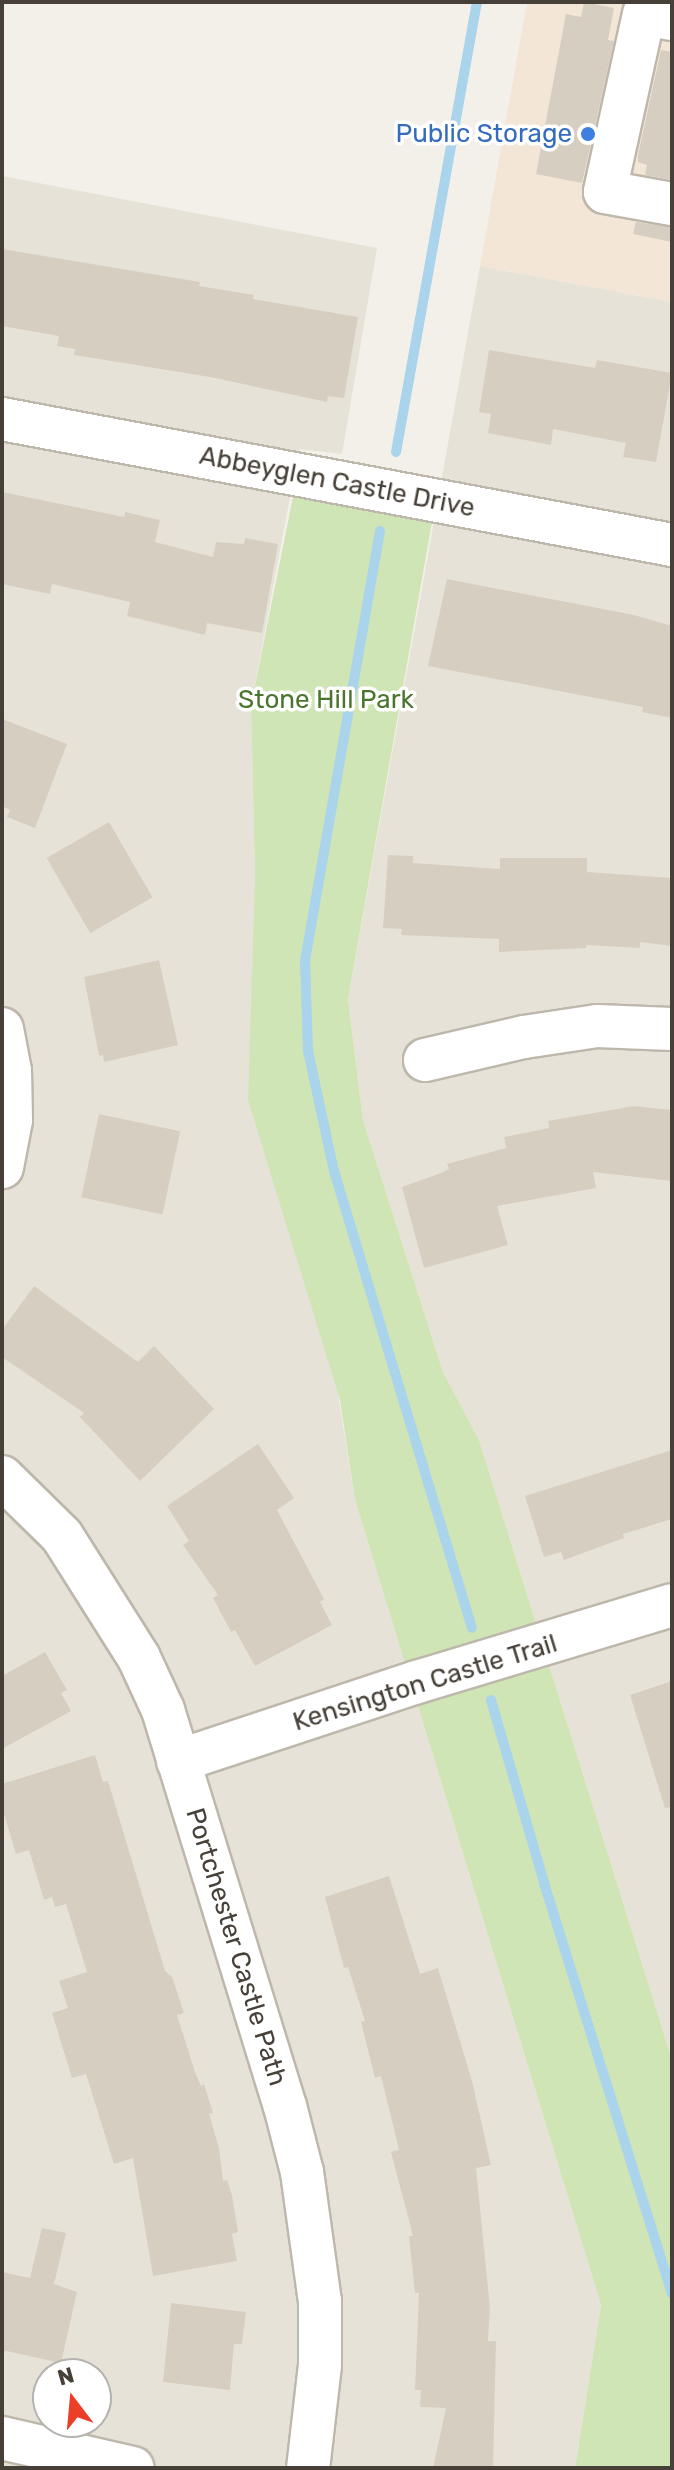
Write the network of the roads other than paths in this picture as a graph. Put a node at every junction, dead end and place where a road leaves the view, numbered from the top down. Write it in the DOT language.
graph roads {
  1 [pos="672,19"];
  2 [pos="672,204"];
  3 [pos="2,419"];
  4 [pos="672,545"];
  5 [pos="2,1029"];
  6 [pos="672,1029"];
  7 [pos="425,1060"];
  8 [pos="2,1167"];
  9 [pos="2,1477"];
  10 [pos="672,1605"];
  11 [pos="178,1761"];
  12 [pos="2,2438"];
  13 [pos="133,2468"];
  14 [pos="308,2468"];
  1 -- 2 [label="street"];
  3 -- 4 [label="street, Abbeyglen Castle Drive"];
  5 -- 8 [label="street"];
  6 -- 7 [label="street"];
  9 -- 11 [label="street, Portchester Castle Path"];
  10 -- 11 [label="street, Kensington Castle Trail"];
  11 -- 14 [label="street, Portchester Castle Path"];
  12 -- 13 [label="street"];
}
